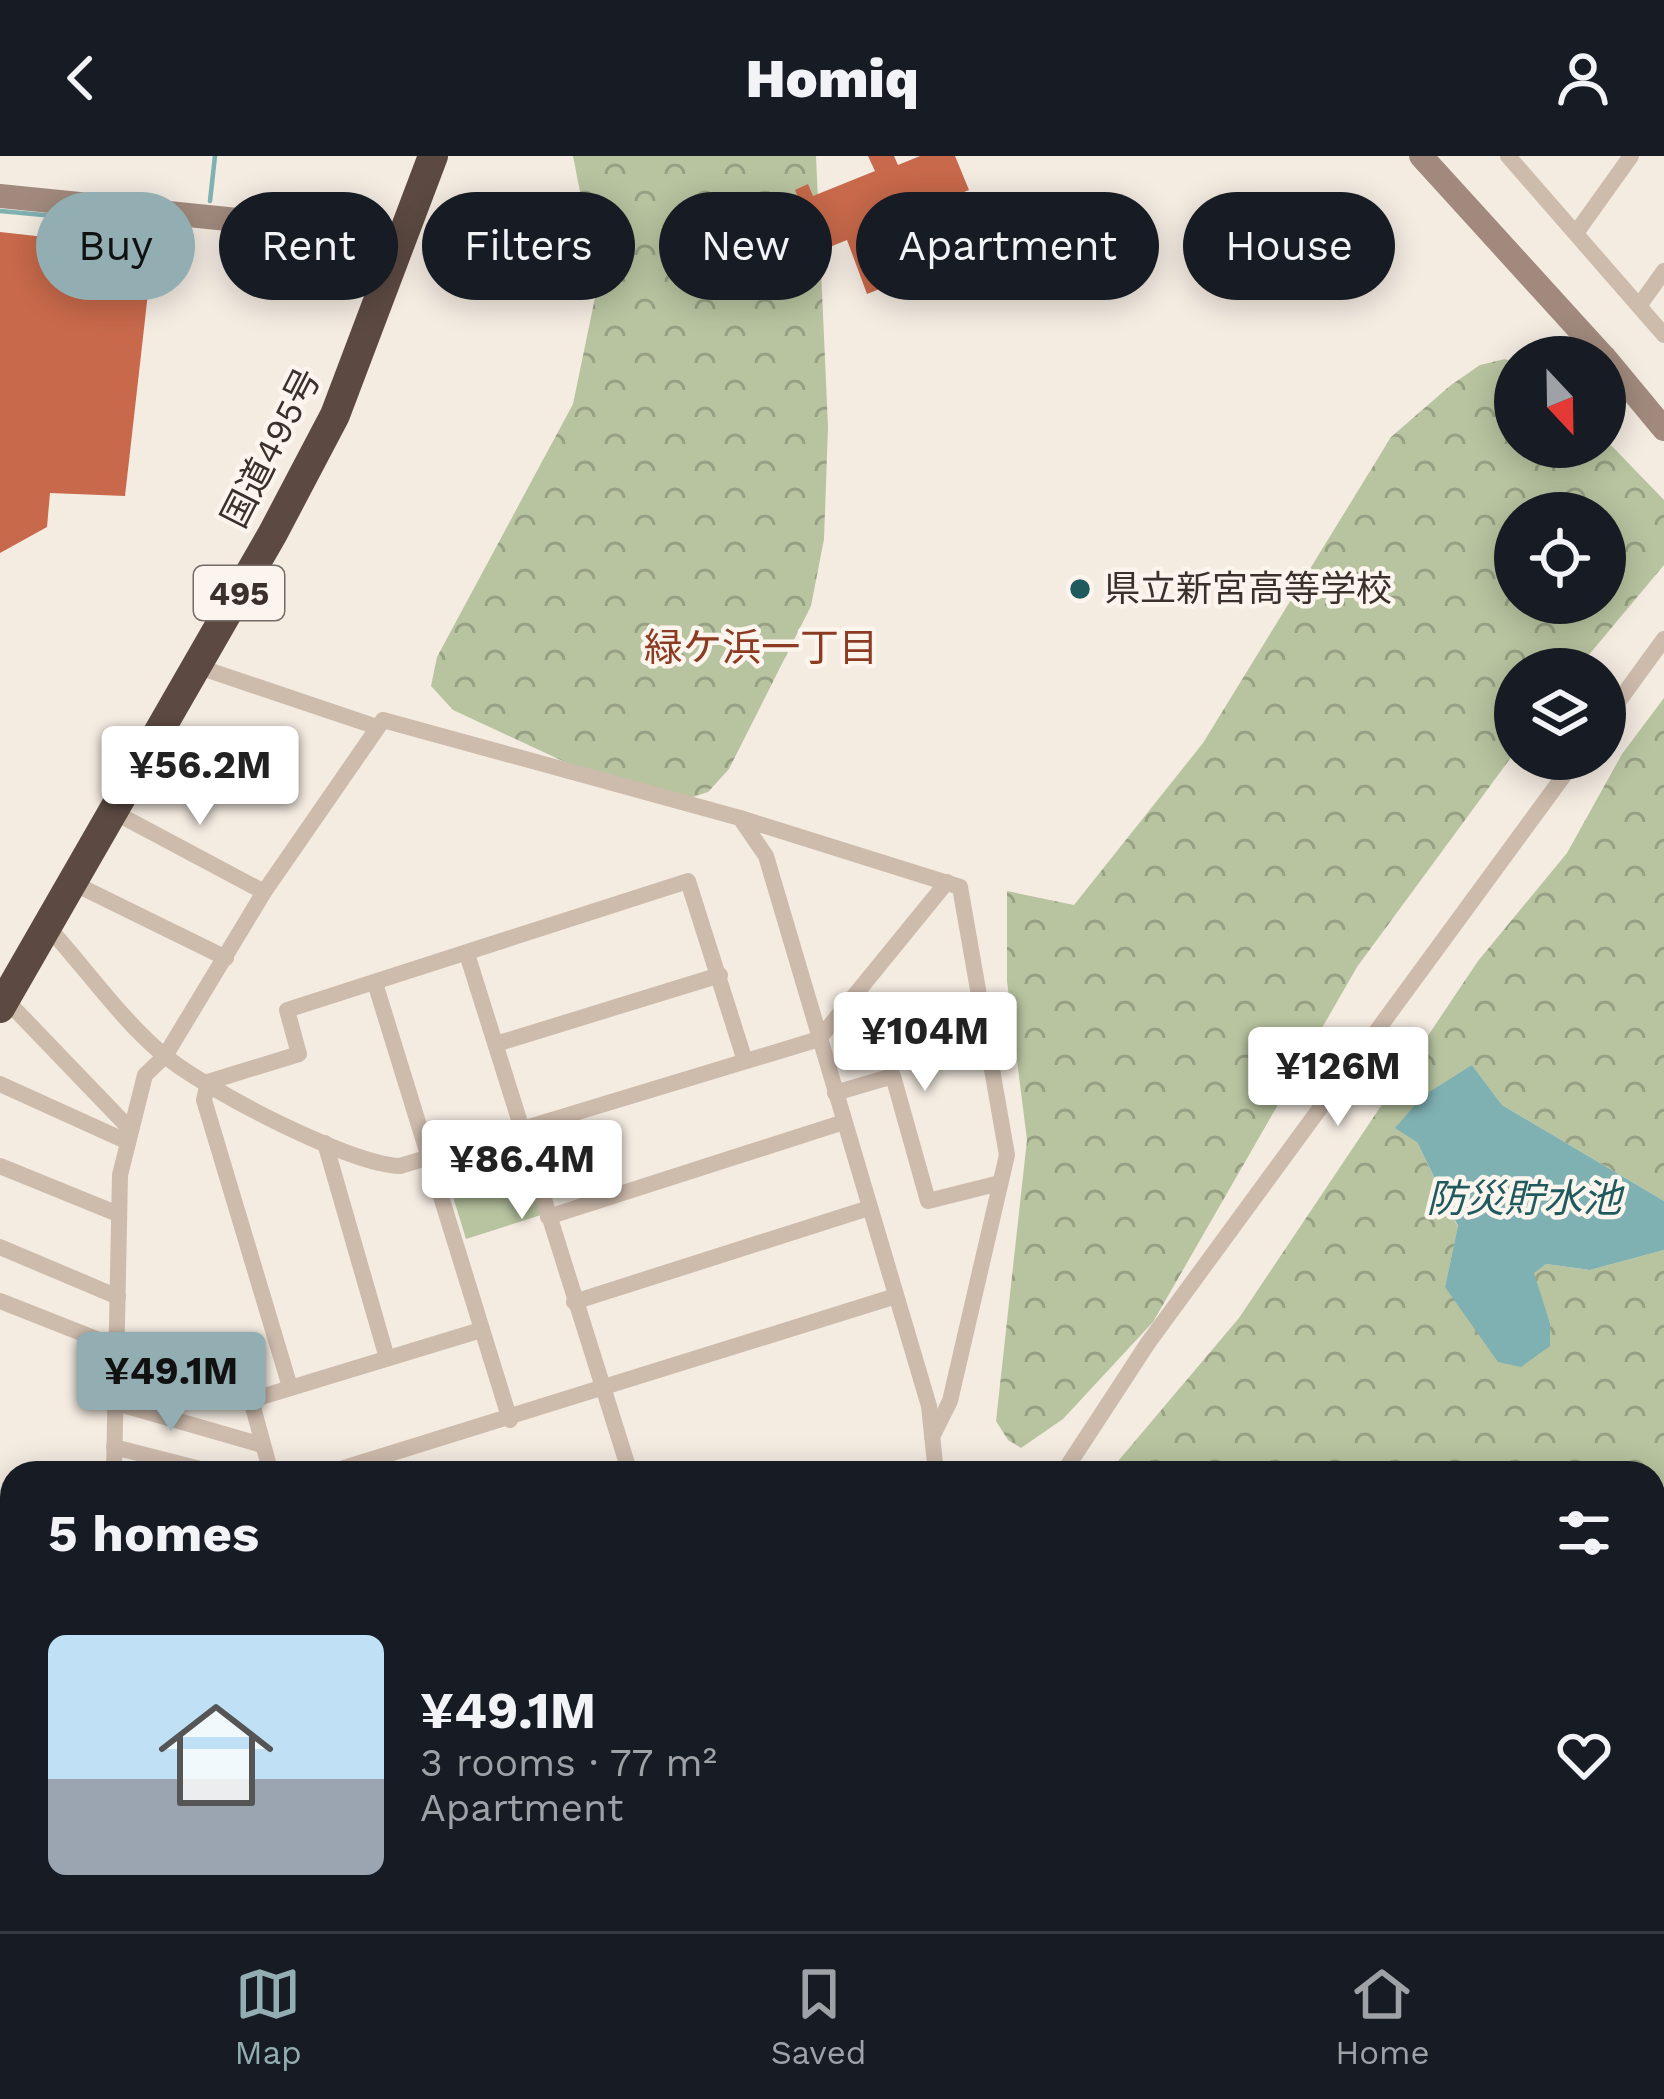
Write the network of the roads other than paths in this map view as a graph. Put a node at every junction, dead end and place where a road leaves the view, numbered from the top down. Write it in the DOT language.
graph roads {
  1 [pos="433,156"];
  2 [pos="1421,156"];
  3 [pos="1631,156"];
  4 [pos="1513,158"];
  5 [pos="0,196"];
  6 [pos="1576,233"];
  7 [pos="405,237"];
  8 [pos="1664,272"];
  9 [pos="1639,306"];
  10 [pos="1664,335"];
  11 [pos="1586,336"];
  12 [pos="1626,383"];
  13 [pos="1664,429"];
  14 [pos="1664,639"];
  15 [pos="196,666"];
  16 [pos="1626,691"];
  17 [pos="377,728"];
  18 [pos="1561,780"];
  19 [pos="112,811"];
  20 [pos="740,818"];
  21 [pos="71,882"];
  22 [pos="946,882"];
  23 [pos="264,892"];
  24 [pos="46,925"];
  25 [pos="467,954"];
  26 [pos="226,958"];
  27 [pos="720,975"];
  28 [pos="375,983"];
  29 [pos="2,1004"];
  30 [pos="819,1039"];
  31 [pos="496,1044"];
  32 [pos="165,1056"];
  33 [pos="745,1061"];
  34 [pos="208,1082"];
  35 [pos="0,1084"];
  36 [pos="835,1093"];
  37 [pos="844,1122"];
  38 [pos="522,1131"];
  39 [pos="130,1136"];
  40 [pos="325,1143"];
  41 [pos="431,1159"];
  42 [pos="0,1166"];
  43 [pos="1000,1183"];
  44 [pos="869,1208"];
  45 [pos="118,1214"];
  46 [pos="548,1217"];
  47 [pos="0,1247"];
  48 [pos="896,1296"];
  49 [pos="118,1297"];
  50 [pos="0,1301"];
  51 [pos="574,1302"];
  52 [pos="481,1330"];
  53 [pos="116,1348"];
  54 [pos="386,1358"];
  55 [pos="290,1387"];
  56 [pos="601,1392"];
  57 [pos="251,1400"];
  58 [pos="116,1403"];
  59 [pos="510,1420"];
  60 [pos="932,1438"];
  61 [pos="262,1445"];
  62 [pos="114,1447"];
  63 [pos="114,1461"];
  64 [pos="169,1461"];
  65 [pos="267,1461"];
  66 [pos="369,1461"];
  67 [pos="626,1461"];
  68 [pos="935,1461"];
  69 [pos="1071,1461"];
  1 -- 7 [label="highway, 国道495号 / 495"];
  2 -- 11 [label="street"];
  3 -- 6 [label="street"];
  4 -- 6 [label="street"];
  5 -- 7 [label="street"];
  6 -- 9 [label="street"];
  7 -- 15 [label="highway, 国道495号 / 495"];
  8 -- 9 [label="street"];
  9 -- 10 [label="street"];
  12 -- 13 [label="street"];
  14 -- 16 [label="street"];
  15 -- 17 [label="street"];
  15 -- 19 [label="highway, 国道495号 / 495"];
  17 -- 20 [label="street"];
  17 -- 23 [label="street"];
  18 -- 69 [label="street"];
  19 -- 21 [label="highway, 国道495号 / 495"];
  19 -- 23 [label="street"];
  20 -- 22 [label="street"];
  20 -- 30 [label="street"];
  21 -- 24 [label="highway, 国道495号 / 495"];
  21 -- 26 [label="street"];
  22 -- 30 [label="street"];
  22 -- 43 [label="street"];
  23 -- 26 [label="street"];
  24 -- 29 [label="highway, 国道495号 / 495"];
  24 -- 32 [label="street"];
  25 -- 27 [label="street"];
  25 -- 28 [label="street"];
  25 -- 31 [label="street"];
  26 -- 32 [label="street"];
  27 -- 31 [label="street"];
  27 -- 33 [label="street"];
  28 -- 34 [label="street"];
  28 -- 41 [label="street"];
  29 -- 39 [label="street"];
  30 -- 33 [label="street"];
  30 -- 36 [label="street"];
  31 -- 38 [label="street"];
  32 -- 34 [label="street"];
  32 -- 39 [label="street"];
  33 -- 38 [label="street"];
  34 -- 40 [label="street"];
  34 -- 55 [label="street"];
  35 -- 39 [label="street"];
  36 -- 37 [label="street"];
  36 -- 43 [label="street"];
  37 -- 44 [label="street"];
  37 -- 46 [label="street"];
  38 -- 41 [label="street"];
  38 -- 46 [label="street"];
  39 -- 45 [label="street"];
  40 -- 41 [label="street"];
  40 -- 54 [label="street"];
  41 -- 52 [label="street"];
  42 -- 45 [label="street"];
  43 -- 60 [label="street"];
  44 -- 48 [label="street"];
  44 -- 51 [label="street"];
  45 -- 49 [label="street"];
  46 -- 51 [label="street"];
  47 -- 49 [label="street"];
  48 -- 56 [label="street"];
  48 -- 60 [label="street"];
  49 -- 53 [label="street"];
  50 -- 53 [label="street"];
  51 -- 56 [label="street"];
  52 -- 54 [label="street"];
  52 -- 59 [label="street"];
  53 -- 57 [label="street"];
  53 -- 58 [label="street"];
  54 -- 55 [label="street"];
  55 -- 57 [label="street"];
  56 -- 59 [label="street"];
  56 -- 67 [label="street"];
  57 -- 61 [label="street"];
  58 -- 61 [label="street"];
  58 -- 62 [label="street"];
  59 -- 66 [label="street"];
  60 -- 68 [label="street"];
  61 -- 65 [label="street"];
  62 -- 63 [label="street"];
  62 -- 64 [label="street"];
}
